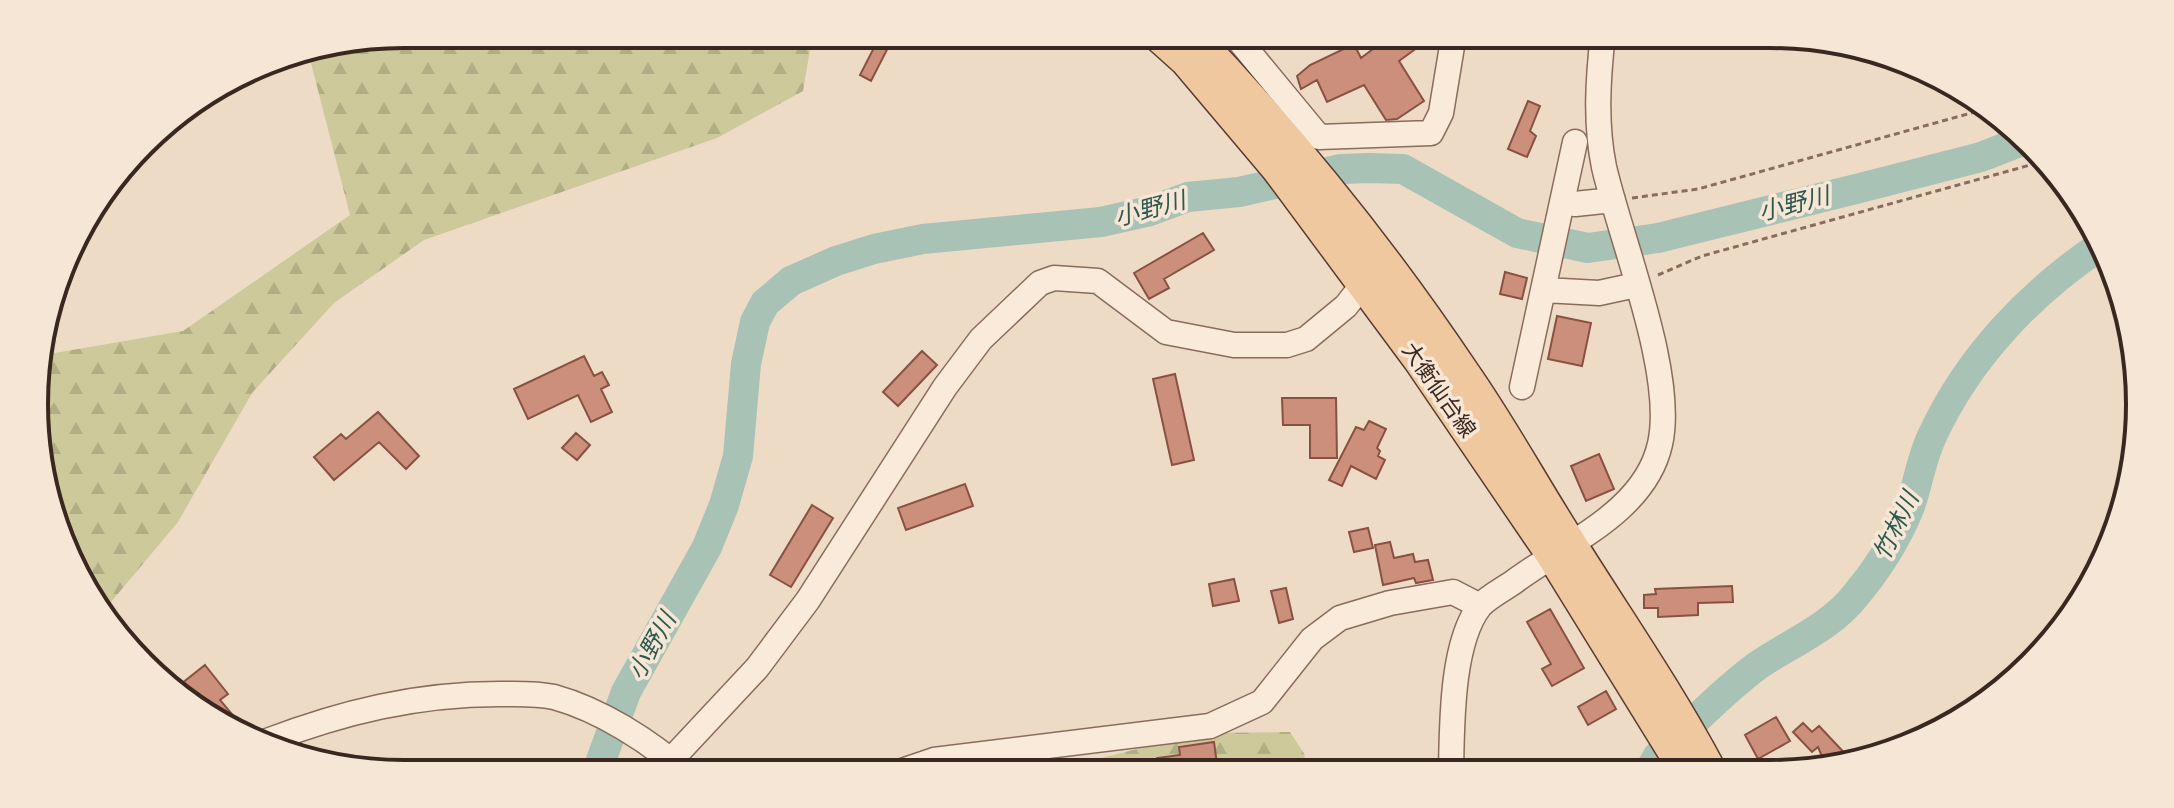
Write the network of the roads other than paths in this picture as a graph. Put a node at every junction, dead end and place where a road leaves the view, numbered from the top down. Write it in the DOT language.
graph roads {
  1 [pos="1173,48"];
  2 [pos="1202,48"];
  3 [pos="1246,48"];
  4 [pos="1452,48"];
  5 [pos="1602,48"];
  6 [pos="1575,142"];
  7 [pos="1291,165"];
  8 [pos="1614,207"];
  9 [pos="1561,209"];
  10 [pos="1331,216"];
  11 [pos="1634,278"];
  12 [pos="1364,283"];
  13 [pos="1545,284"];
  14 [pos="1522,387"];
  15 [pos="1560,548"];
  16 [pos="1480,606"];
  17 [pos="280,737"];
  18 [pos="669,760"];
  19 [pos="684,760"];
  20 [pos="946,760"];
  21 [pos="1452,760"];
  22 [pos="1691,760"];
  1 -- 7 [label="main road, 大衡仙台線"];
  2 -- 7 [label="main road, 大衡仙台線"];
  3 -- 4 [label="street"];
  5 -- 8 [label="street"];
  6 -- 9 [label="street"];
  7 -- 10 [label="main road, 大衡仙台線"];
  8 -- 9 [label="street"];
  8 -- 11 [label="street"];
  9 -- 13 [label="street"];
  10 -- 12 [label="main road, 大衡仙台線"];
  10 -- 15 [label="main road, 大衡仙台線"];
  11 -- 13 [label="street"];
  11 -- 15 [label="street"];
  12 -- 15 [label="main road, 大衡仙台線"];
  12 -- 19 [label="street"];
  13 -- 14 [label="street"];
  15 -- 16 [label="street"];
  15 -- 22 [label="main road, 大衡仙台線"];
  16 -- 20 [label="street"];
  16 -- 21 [label="street"];
  17 -- 18 [label="street"];
}
